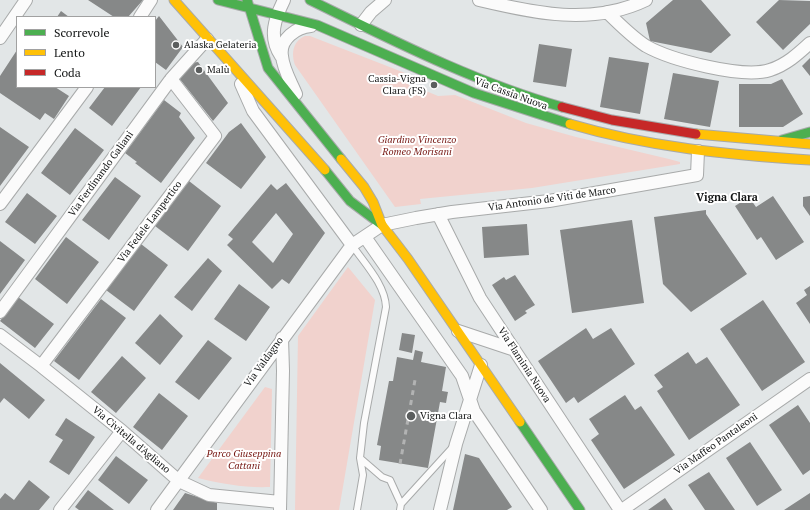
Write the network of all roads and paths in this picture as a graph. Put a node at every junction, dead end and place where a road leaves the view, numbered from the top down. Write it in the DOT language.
graph roads {
  1 [pos="26,0"];
  2 [pos="151,0"];
  3 [pos="174,0"];
  4 [pos="218,0"];
  5 [pos="247,0"];
  6 [pos="284,0"];
  7 [pos="310,0"];
  8 [pos="384,0"];
  9 [pos="479,0"];
  10 [pos="624,0"];
  11 [pos="646,0"];
  12 [pos="250,10"];
  13 [pos="607,12"];
  14 [pos="141,16"];
  15 [pos="276,16"];
  16 [pos="317,25"];
  17 [pos="361,25"];
  18 [pos="2,33"];
  19 [pos="207,39"];
  20 [pos="810,43"];
  21 [pos="282,56"];
  22 [pos="234,70"];
  23 [pos="172,78"];
  24 [pos="86,88"];
  25 [pos="306,117"];
  26 [pos="810,132"];
  27 [pos="773,142"];
  28 [pos="810,144"];
  29 [pos="698,151"];
  30 [pos="810,154"];
  31 [pos="785,159"];
  32 [pos="810,160"];
  33 [pos="0,204"];
  34 [pos="438,214"];
  35 [pos="382,225"];
  36 [pos="365,237"];
  37 [pos="352,245"];
  38 [pos="0,312"];
  39 [pos="457,330"];
  40 [pos="0,335"];
  41 [pos="282,338"];
  42 [pos="512,349"];
  43 [pos="481,365"];
  44 [pos="41,366"];
  45 [pos="810,379"];
  46 [pos="471,399"];
  47 [pos="122,431"];
  48 [pos="456,444"];
  49 [pos="360,458"];
  50 [pos="178,481"];
  51 [pos="280,506"];
  52 [pos="400,507"];
  53 [pos="60,510"];
  54 [pos="157,510"];
  55 [pos="357,510"];
  56 [pos="440,510"];
  57 [pos="541,510"];
  58 [pos="580,510"];
  59 [pos="621,510"];
  1 -- 18 [label="street"];
  2 -- 14 [label="street"];
  3 -- 19 [label="main road"];
  4 -- 12 [label="main road, Via Cassia Nuova"];
  5 -- 12 [label="main road"];
  6 -- 15 [label="street"];
  7 -- 17 [label="main road, Via Cassia Nuova"];
  8 -- 17 [label="street"];
  9 -- 13 [label="street"];
  10 -- 13 [label="street"];
  11 -- 13 [label="street"];
  12 -- 15 [label="main road, Via Cassia Nuova"];
  12 -- 25 [label="main road"];
  13 -- 20 [label="street"];
  15 -- 16 [label="main road, Via Cassia Nuova"];
  15 -- 21 [label="street"];
  16 -- 21 [label="street"];
  16 -- 29 [label="main road, Via Cassia Nuova"];
  17 -- 27 [label="main road, Via Cassia Nuova"];
  19 -- 22 [label="main road"];
  19 -- 23 [label="street, Via Ferdinando Galiani"];
  21 -- 25 [label="street"];
  22 -- 35 [label="main road"];
  22 -- 37 [label="street"];
  23 -- 38 [label="street, Via Ferdinando Galiani"];
  23 -- 44 [label="street, Via Fedele Lampertico"];
  24 -- 33 [label="street"];
  25 -- 35 [label="main road"];
  26 -- 27 [label="main road"];
  27 -- 28 [label="main road, Via Cassia Nuova"];
  29 -- 31 [label="main road, Via Cassia Nuova"];
  29 -- 34 [label="street, Via Antonio de Viti de Marco"];
  30 -- 31 [label="main road"];
  31 -- 32 [label="main road, Via Cassia Nuova"];
  34 -- 35 [label="street, Via Antonio de Viti de Marco"];
  34 -- 42 [label="street, Via Flaminia Nuova"];
  35 -- 36 [label="street, Via Valdagno"];
  35 -- 39 [label="main road"];
  36 -- 37 [label="street, Via Valdagno"];
  36 -- 46 [label="street"];
  37 -- 41 [label="street, Via Valdagno"];
  37 -- 49 [label="lane"];
  39 -- 42 [label="street"];
  39 -- 43 [label="main road"];
  40 -- 44 [label="street, Via Civitella d'Agliano"];
  41 -- 50 [label="street, Via Valdagno"];
  41 -- 51 [label="street"];
  42 -- 59 [label="street, Via Flaminia Nuova"];
  43 -- 46 [label="street"];
  43 -- 58 [label="main road"];
  44 -- 47 [label="street, Via Civitella d'Agliano"];
  45 -- 59 [label="street, Via Maffeo Pantaleoni"];
  46 -- 48 [label="street"];
  46 -- 57 [label="street"];
  47 -- 50 [label="street, Via Civitella d'Agliano"];
  47 -- 53 [label="street"];
  48 -- 52 [label="lane"];
  48 -- 56 [label="street"];
  49 -- 52 [label="lane"];
  49 -- 55 [label="lane"];
  50 -- 51 [label="street, Via Civitella d'Agliano"];
  50 -- 54 [label="street, Via Valdagno"];
}
